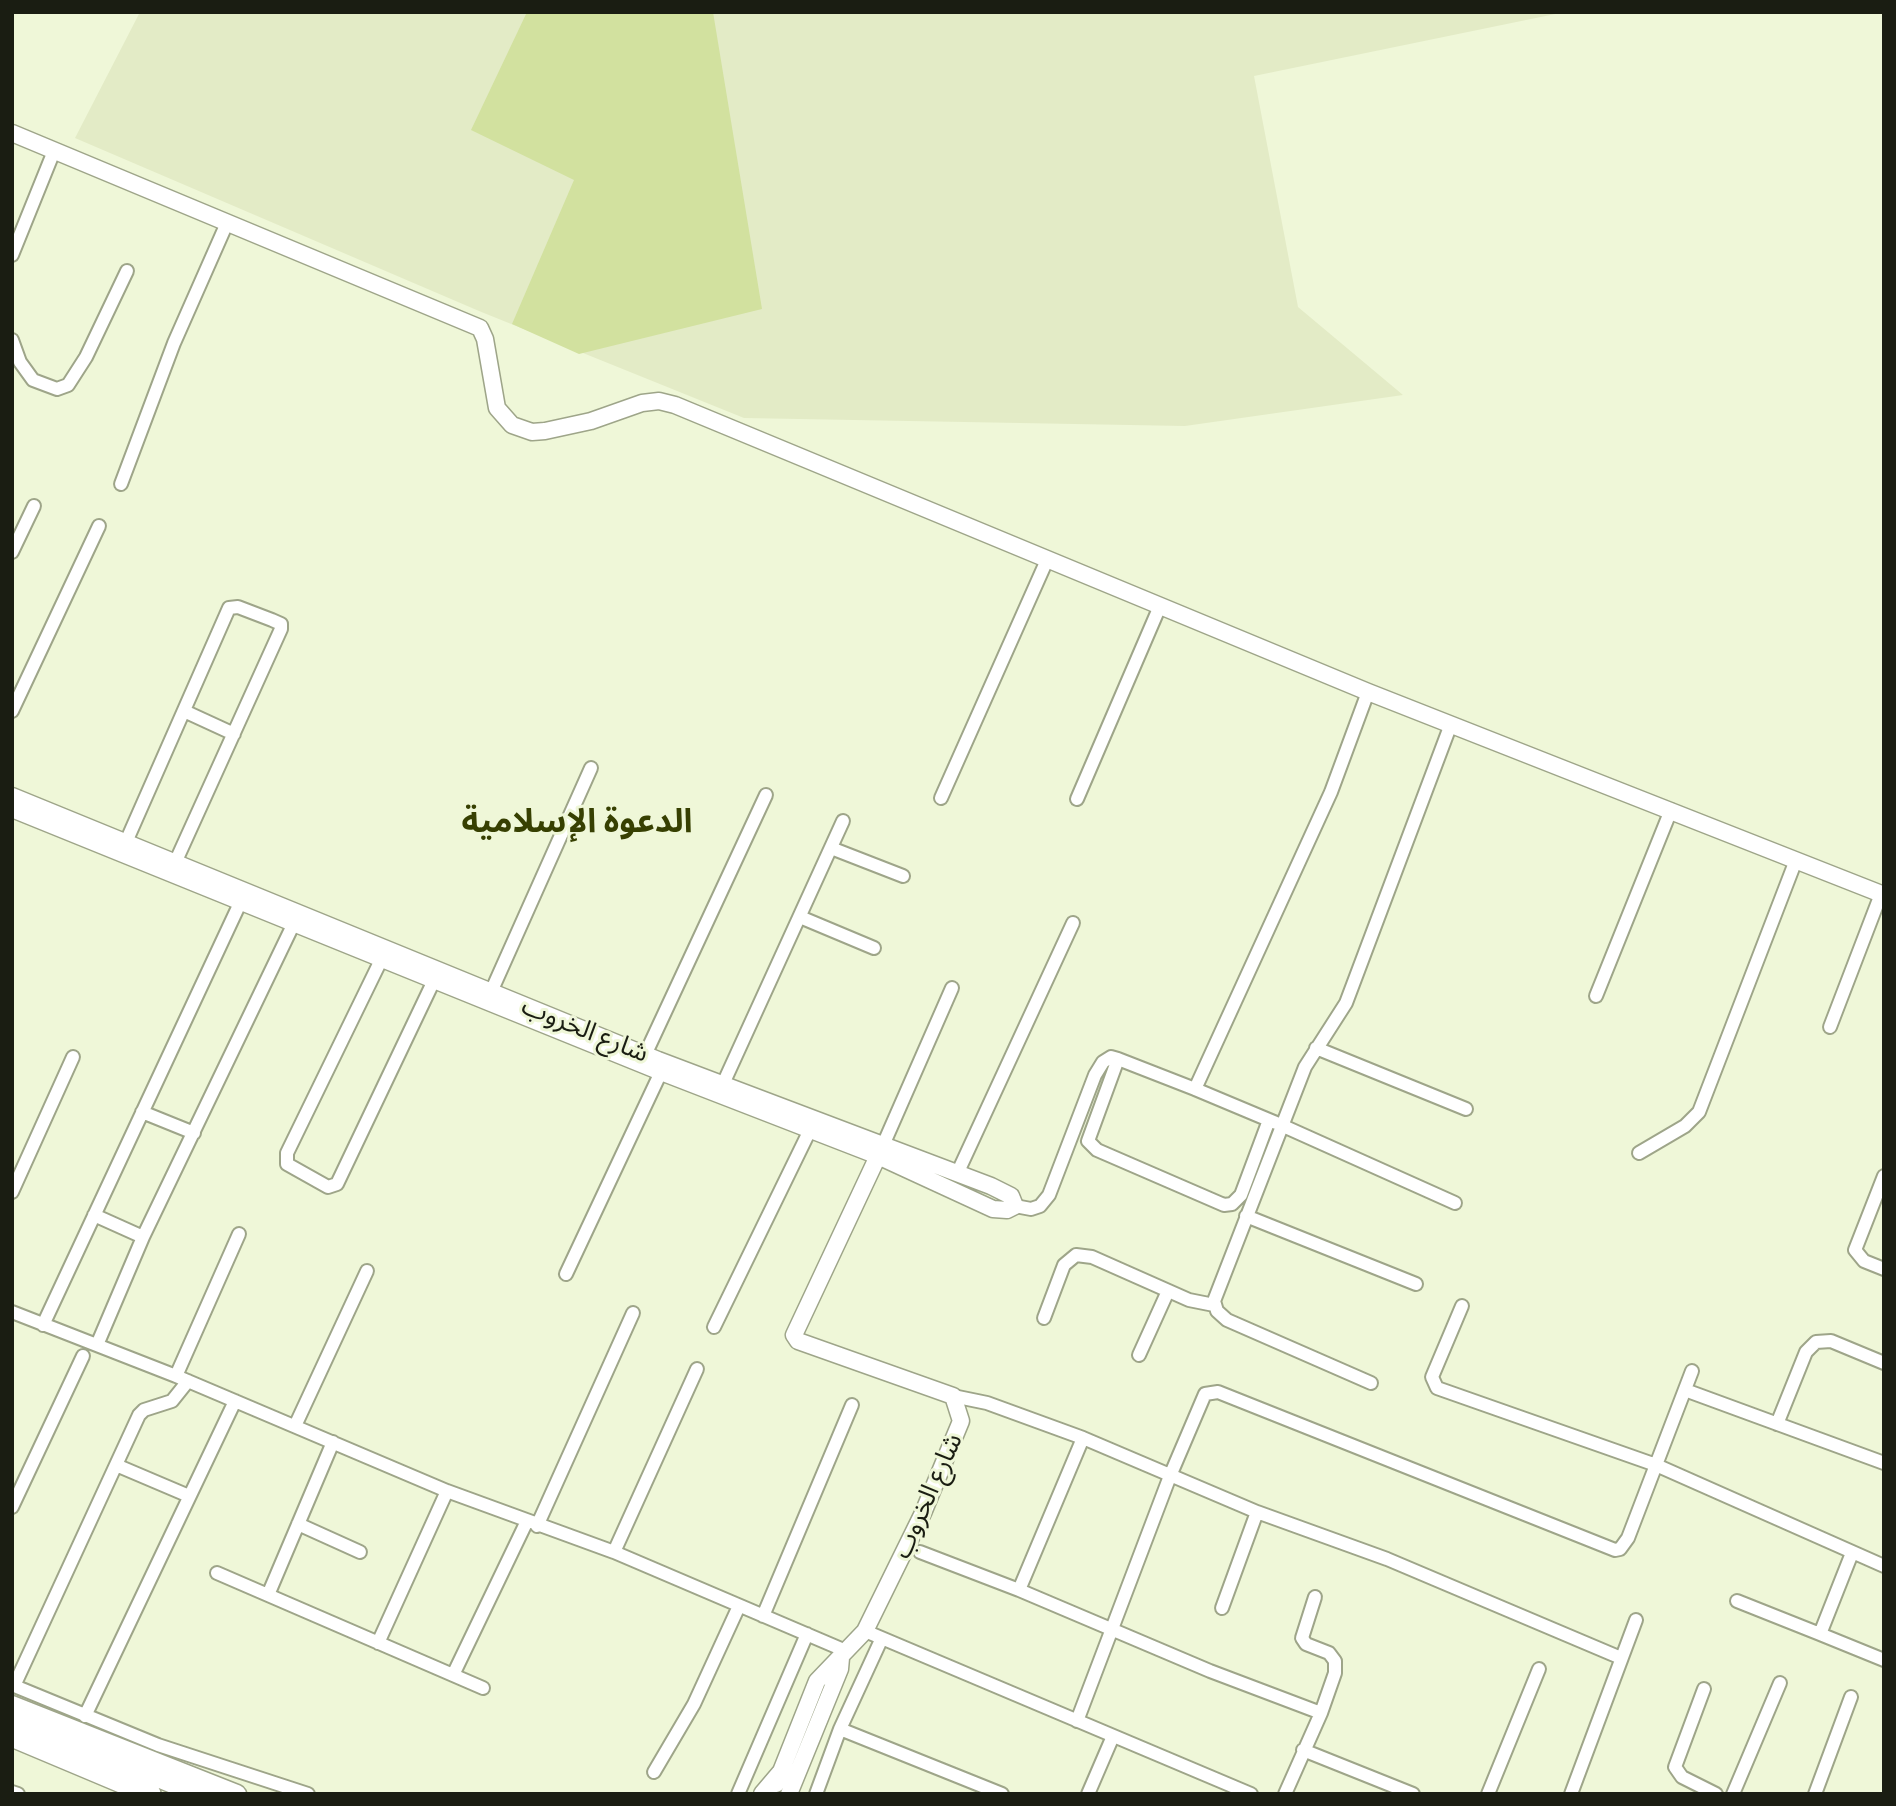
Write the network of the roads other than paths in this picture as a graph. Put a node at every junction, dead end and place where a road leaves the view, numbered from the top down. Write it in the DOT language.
graph roads {
  1 [pos="12,134"];
  2 [pos="54,150"];
  3 [pos="228,223"];
  4 [pos="12,255"];
  5 [pos="127,271"];
  6 [pos="12,340"];
  7 [pos="121,484"];
  8 [pos="34,506"];
  9 [pos="99,526"];
  10 [pos="12,552"];
  11 [pos="1047,561"];
  12 [pos="1160,606"];
  13 [pos="1368,692"];
  14 [pos="12,711"];
  15 [pos="184,711"];
  16 [pos="1451,724"];
  17 [pos="234,734"];
  18 [pos="591,768"];
  19 [pos="766,794"];
  20 [pos="12,796"];
  21 [pos="942,798"];
  22 [pos="1077,799"];
  23 [pos="12,809"];
  24 [pos="1671,810"];
  25 [pos="843,821"];
  26 [pos="126,842"];
  27 [pos="831,848"];
  28 [pos="1796,860"];
  29 [pos="175,863"];
  30 [pos="903,876"];
  31 [pos="1883,895"];
  32 [pos="241,901"];
  33 [pos="800,917"];
  34 [pos="294,923"];
  35 [pos="1073,923"];
  36 [pos="874,948"];
  37 [pos="382,958"];
  38 [pos="437,975"];
  39 [pos="952,988"];
  40 [pos="491,992"];
  41 [pos="1596,996"];
  42 [pos="1830,1027"];
  43 [pos="1316,1048"];
  44 [pos="645,1055"];
  45 [pos="73,1057"];
  46 [pos="1118,1059"];
  47 [pos="661,1072"];
  48 [pos="723,1084"];
  49 [pos="1195,1090"];
  50 [pos="1466,1109"];
  51 [pos="142,1112"];
  52 [pos="1275,1123"];
  53 [pos="810,1130"];
  54 [pos="194,1133"];
  55 [pos="881,1150"];
  56 [pos="1639,1153"];
  57 [pos="957,1174"];
  58 [pos="1884,1176"];
  59 [pos="12,1192"];
  60 [pos="1455,1203"];
  61 [pos="1015,1206"];
  62 [pos="94,1215"];
  63 [pos="1246,1216"];
  64 [pos="239,1234"];
  65 [pos="143,1237"];
  66 [pos="1884,1269"];
  67 [pos="367,1271"];
  68 [pos="566,1274"];
  69 [pos="1416,1284"];
  70 [pos="1168,1291"];
  71 [pos="1214,1305"];
  72 [pos="1462,1306"];
  73 [pos="12,1312"];
  74 [pos="634,1313"];
  75 [pos="1044,1318"];
  76 [pos="43,1325"];
  77 [pos="714,1327"];
  78 [pos="97,1346"];
  79 [pos="1139,1354"];
  80 [pos="83,1356"];
  81 [pos="1884,1363"];
  82 [pos="697,1368"];
  83 [pos="1692,1371"];
  84 [pos="182,1378"];
  85 [pos="1371,1383"];
  86 [pos="1685,1390"];
  87 [pos="953,1396"];
  88 [pos="235,1401"];
  89 [pos="852,1405"];
  90 [pos="1777,1424"];
  91 [pos="295,1426"];
  92 [pos="1083,1438"];
  93 [pos="333,1442"];
  94 [pos="1884,1463"];
  95 [pos="116,1465"];
  96 [pos="1656,1465"];
  97 [pos="1170,1476"];
  98 [pos="447,1490"];
  99 [pos="189,1496"];
  100 [pos="12,1507"];
  101 [pos="1257,1512"];
  102 [pos="298,1524"];
  103 [pos="532,1524"];
  104 [pos="360,1552"];
  105 [pos="614,1552"];
  106 [pos="920,1552"];
  107 [pos="1852,1553"];
  108 [pos="1884,1566"];
  109 [pos="217,1573"];
  110 [pos="1019,1590"];
  111 [pos="268,1595"];
  112 [pos="1315,1597"];
  113 [pos="1737,1601"];
  114 [pos="739,1606"];
  115 [pos="1222,1608"];
  116 [pos="763,1616"];
  117 [pos="1636,1620"];
  118 [pos="1110,1630"];
  119 [pos="864,1631"];
  120 [pos="807,1634"];
  121 [pos="1820,1634"];
  122 [pos="881,1640"];
  123 [pos="378,1643"];
  124 [pos="844,1655"];
  125 [pos="1621,1658"];
  126 [pos="1884,1660"];
  127 [pos="1539,1669"];
  128 [pos="453,1675"];
  129 [pos="1780,1683"];
  130 [pos="13,1685"];
  131 [pos="483,1688"];
  132 [pos="1704,1689"];
  133 [pos="1851,1697"];
  134 [pos="12,1706"];
  135 [pos="1321,1713"];
  136 [pos="12,1716"];
  137 [pos="85,1716"];
  138 [pos="1077,1721"];
  139 [pos="840,1729"];
  140 [pos="1113,1736"];
  141 [pos="12,1738"];
  142 [pos="1303,1750"];
  143 [pos="654,1772"];
  144 [pos="780,1774"];
  145 [pos="12,1792"];
  146 [pos="18,1794"];
  147 [pos="129,1794"];
  148 [pos="149,1794"];
  149 [pos="201,1794"];
  150 [pos="237,1794"];
  151 [pos="308,1794"];
  152 [pos="738,1794"];
  153 [pos="763,1794"];
  154 [pos="772,1794"];
  155 [pos="789,1794"];
  156 [pos="816,1794"];
  157 [pos="1002,1794"];
  158 [pos="1088,1794"];
  159 [pos="1251,1794"];
  160 [pos="1284,1794"];
  161 [pos="1413,1794"];
  162 [pos="1488,1794"];
  163 [pos="1571,1794"];
  164 [pos="1716,1794"];
  165 [pos="1733,1794"];
  166 [pos="1815,1794"];
  1 -- 2 [label="main road"];
  2 -- 3 [label="main road"];
  2 -- 4 [label="street"];
  3 -- 7 [label="street"];
  3 -- 11 [label="main road"];
  5 -- 6 [label="street"];
  8 -- 10 [label="street"];
  9 -- 14 [label="street"];
  11 -- 12 [label="main road"];
  11 -- 21 [label="street"];
  12 -- 13 [label="main road"];
  12 -- 22 [label="street"];
  13 -- 16 [label="main road"];
  13 -- 49 [label="street"];
  15 -- 17 [label="street"];
  15 -- 17 [label="street"];
  15 -- 26 [label="street"];
  16 -- 24 [label="main road"];
  16 -- 43 [label="street"];
  17 -- 29 [label="street"];
  18 -- 40 [label="street"];
  19 -- 44 [label="street"];
  20 -- 26 [label="main road, شارع الخروب"];
  23 -- 32 [label="main road, شارع الخروب"];
  24 -- 28 [label="main road"];
  24 -- 41 [label="street"];
  25 -- 27 [label="street"];
  26 -- 29 [label="main road, شارع الخروب"];
  27 -- 30 [label="street"];
  27 -- 33 [label="street"];
  28 -- 31 [label="main road"];
  28 -- 56 [label="street"];
  29 -- 38 [label="main road, شارع الخروب"];
  31 -- 42 [label="street"];
  32 -- 34 [label="main road, شارع الخروب"];
  32 -- 51 [label="street"];
  33 -- 36 [label="street"];
  33 -- 48 [label="street"];
  34 -- 37 [label="main road, شارع الخروب"];
  34 -- 54 [label="street"];
  35 -- 57 [label="street"];
  37 -- 38 [label="main road, شارع الخروب"];
  37 -- 38 [label="street"];
  38 -- 40 [label="main road, شارع الخروب"];
  38 -- 47 [label="main road, شارع الخروب"];
  39 -- 55 [label="street"];
  40 -- 44 [label="main road, شارع الخروب"];
  43 -- 50 [label="street"];
  43 -- 52 [label="street"];
  44 -- 48 [label="main road, شارع الخروب"];
  45 -- 59 [label="street"];
  46 -- 49 [label="street"];
  46 -- 52 [label="street"];
  46 -- 61 [label="street"];
  47 -- 53 [label="main road, شارع الخروب"];
  47 -- 68 [label="street"];
  48 -- 55 [label="main road, شارع الخروب"];
  49 -- 52 [label="street"];
  51 -- 54 [label="street"];
  51 -- 62 [label="street"];
  52 -- 60 [label="street"];
  52 -- 63 [label="street"];
  53 -- 55 [label="main road, شارع الخروب"];
  53 -- 77 [label="street"];
  54 -- 65 [label="street"];
  55 -- 57 [label="main road, شارع الخروب"];
  55 -- 61 [label="main road, شارع الخروب"];
  55 -- 87 [label="main road, شارع الخروب"];
  57 -- 61 [label="main road, شارع الخروب"];
  58 -- 66 [label="street"];
  62 -- 65 [label="street"];
  62 -- 76 [label="street"];
  63 -- 69 [label="street"];
  63 -- 71 [label="street"];
  64 -- 84 [label="street"];
  65 -- 78 [label="street"];
  67 -- 91 [label="street"];
  70 -- 71 [label="street"];
  70 -- 75 [label="street"];
  70 -- 79 [label="street"];
  71 -- 85 [label="street"];
  72 -- 96 [label="street"];
  73 -- 76 [label="street"];
  74 -- 103 [label="street"];
  76 -- 78 [label="street"];
  78 -- 84 [label="street"];
  80 -- 100 [label="street"];
  81 -- 90 [label="street"];
  82 -- 105 [label="street"];
  83 -- 86 [label="street"];
  84 -- 88 [label="street"];
  84 -- 95 [label="street"];
  86 -- 90 [label="street"];
  86 -- 96 [label="street"];
  87 -- 92 [label="street"];
  87 -- 119 [label="main road, شارع الخروب"];
  88 -- 91 [label="street"];
  88 -- 99 [label="street"];
  89 -- 116 [label="street"];
  90 -- 94 [label="street"];
  91 -- 93 [label="street"];
  92 -- 97 [label="street"];
  92 -- 110 [label="street"];
  93 -- 98 [label="street"];
  93 -- 102 [label="street"];
  95 -- 99 [label="street"];
  95 -- 130 [label="street"];
  96 -- 97 [label="street"];
  96 -- 107 [label="street"];
  97 -- 101 [label="street"];
  97 -- 118 [label="street"];
  98 -- 103 [label="street"];
  98 -- 123 [label="street"];
  99 -- 137 [label="street"];
  101 -- 115 [label="street"];
  101 -- 125 [label="street"];
  102 -- 104 [label="street"];
  102 -- 111 [label="street"];
  103 -- 105 [label="street"];
  103 -- 128 [label="street"];
  105 -- 114 [label="street"];
  106 -- 110 [label="street"];
  107 -- 108 [label="street"];
  107 -- 121 [label="street"];
  109 -- 111 [label="street"];
  110 -- 118 [label="street"];
  111 -- 123 [label="street"];
  112 -- 135 [label="street"];
  113 -- 121 [label="street"];
  114 -- 116 [label="street"];
  114 -- 143 [label="street"];
  116 -- 120 [label="street"];
  117 -- 125 [label="street"];
  118 -- 135 [label="street"];
  118 -- 138 [label="street"];
  119 -- 122 [label="street"];
  119 -- 124 [label="main road, شارع الخروب"];
  120 -- 124 [label="street"];
  120 -- 152 [label="street"];
  121 -- 126 [label="street"];
  122 -- 138 [label="street"];
  122 -- 139 [label="street"];
  123 -- 128 [label="street"];
  124 -- 144 [label="main road, شارع الخروب"];
  124 -- 155 [label="main road, شارع الخروب"];
  125 -- 163 [label="street"];
  127 -- 162 [label="street"];
  128 -- 131 [label="street"];
  129 -- 165 [label="street"];
  130 -- 137 [label="street"];
  132 -- 164 [label="street"];
  133 -- 166 [label="street"];
  134 -- 150 [label="main road"];
  135 -- 142 [label="street"];
  136 -- 149 [label="highway"];
  137 -- 151 [label="street"];
  138 -- 140 [label="street"];
  139 -- 156 [label="street"];
  139 -- 157 [label="street"];
  140 -- 158 [label="street"];
  140 -- 159 [label="street"];
  141 -- 147 [label="main road"];
  141 -- 148 [label="highway"];
  142 -- 160 [label="street"];
  142 -- 161 [label="street"];
  144 -- 153 [label="main road"];
  144 -- 154 [label="main road, شارع الخروب"];
  145 -- 146 [label="street"];
}
